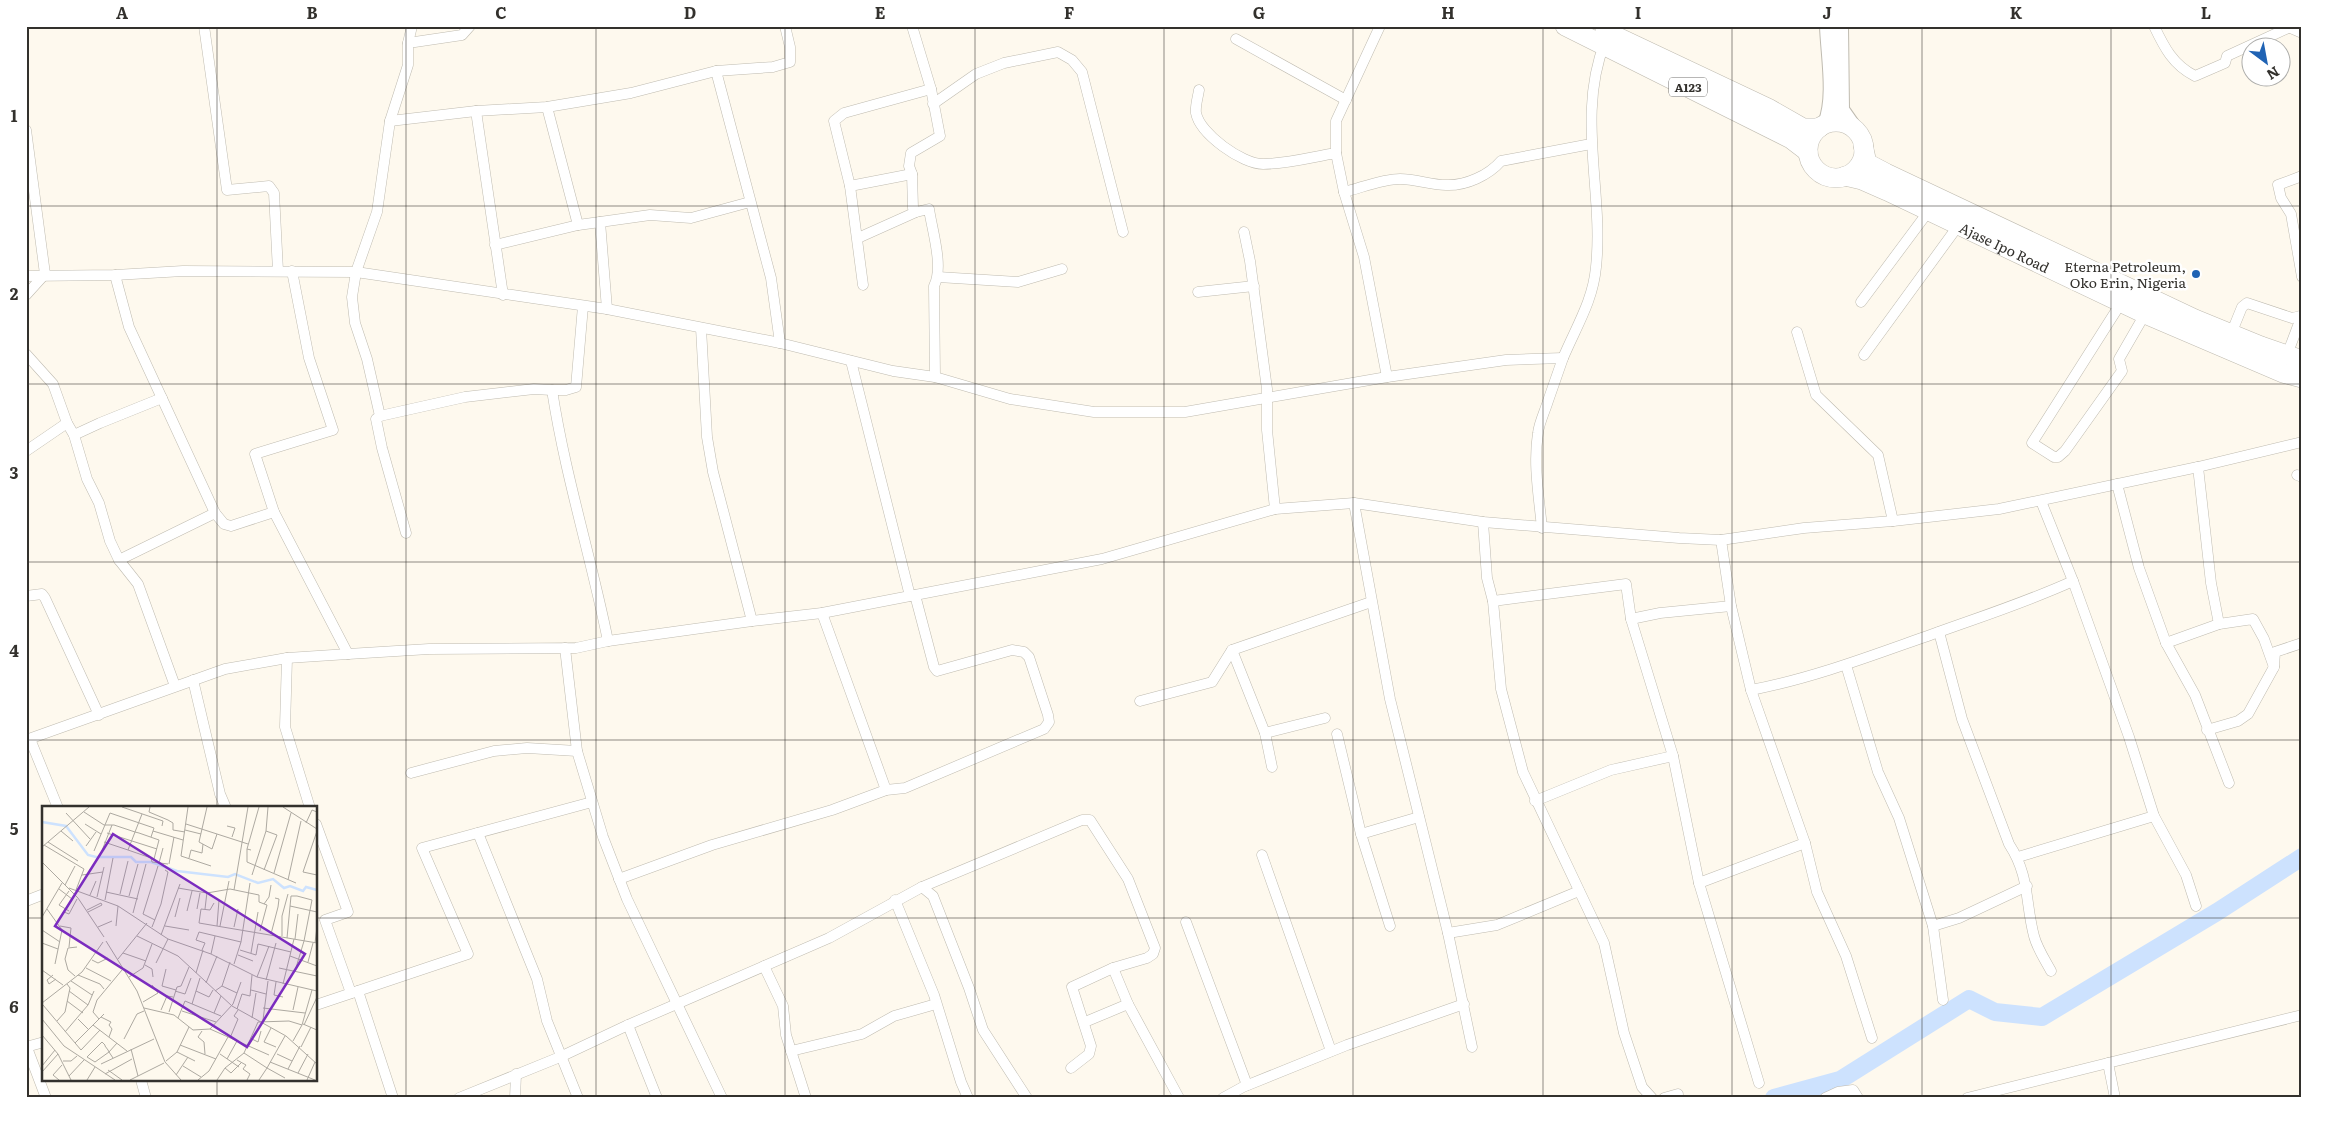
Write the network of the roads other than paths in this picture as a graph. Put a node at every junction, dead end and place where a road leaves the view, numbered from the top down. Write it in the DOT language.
graph roads {
  1 [pos="204,26"];
  2 [pos="412,26"];
  3 [pos="470,26"];
  4 [pos="785,26"];
  5 [pos="1380,26"];
  6 [pos="1565,26"];
  7 [pos="1828,26"];
  8 [pos="1840,26"];
  9 [pos="2154,26"];
  10 [pos="2287,27"];
  11 [pos="916,28"];
  12 [pos="2302,33"];
  13 [pos="1602,35"];
  14 [pos="1236,39"];
  15 [pos="408,43"];
  16 [pos="716,70"];
  17 [pos="931,89"];
  18 [pos="1199,90"];
  19 [pos="1346,100"];
  20 [pos="933,104"];
  21 [pos="547,107"];
  22 [pos="476,110"];
  23 [pos="390,121"];
  24 [pos="1822,126"];
  25 [pos="26,130"];
  26 [pos="1859,138"];
  27 [pos="1591,144"];
  28 [pos="1808,152"];
  29 [pos="1336,153"];
  30 [pos="912,174"];
  31 [pos="1845,176"];
  32 [pos="2302,176"];
  33 [pos="850,186"];
  34 [pos="1344,192"];
  35 [pos="750,202"];
  36 [pos="916,212"];
  37 [pos="1928,212"];
  38 [pos="2302,213"];
  39 [pos="2291,214"];
  40 [pos="600,222"];
  41 [pos="578,224"];
  42 [pos="1958,226"];
  43 [pos="1124,232"];
  44 [pos="1244,232"];
  45 [pos="858,238"];
  46 [pos="494,245"];
  47 [pos="1062,269"];
  48 [pos="278,271"];
  49 [pos="292,271"];
  50 [pos="356,272"];
  51 [pos="46,274"];
  52 [pos="26,276"];
  53 [pos="115,276"];
  54 [pos="2302,277"];
  55 [pos="938,278"];
  56 [pos="863,285"];
  57 [pos="1254,286"];
  58 [pos="1198,292"];
  59 [pos="26,295"];
  60 [pos="503,295"];
  61 [pos="1861,302"];
  62 [pos="2121,303"];
  63 [pos="583,306"];
  64 [pos="607,310"];
  65 [pos="2144,314"];
  66 [pos="2302,315"];
  67 [pos="701,328"];
  68 [pos="1797,332"];
  69 [pos="2231,334"];
  70 [pos="780,343"];
  71 [pos="26,354"];
  72 [pos="1864,355"];
  73 [pos="2294,357"];
  74 [pos="1563,358"];
  75 [pos="851,362"];
  76 [pos="935,377"];
  77 [pos="1387,377"];
  78 [pos="2302,378"];
  79 [pos="552,390"];
  80 [pos="162,398"];
  81 [pos="1267,399"];
  82 [pos="380,416"];
  83 [pos="67,423"];
  84 [pos="74,436"];
  85 [pos="2302,442"];
  86 [pos="26,450"];
  87 [pos="2198,467"];
  88 [pos="2117,484"];
  89 [pos="2041,500"];
  90 [pos="1354,503"];
  91 [pos="1275,509"];
  92 [pos="274,512"];
  93 [pos="214,514"];
  94 [pos="1893,521"];
  95 [pos="1483,522"];
  96 [pos="1542,528"];
  97 [pos="406,533"];
  98 [pos="1721,540"];
  99 [pos="119,560"];
  100 [pos="2073,581"];
  101 [pos="26,596"];
  102 [pos="913,596"];
  103 [pos="1492,601"];
  104 [pos="1371,602"];
  105 [pos="1731,606"];
  106 [pos="822,613"];
  107 [pos="752,620"];
  108 [pos="1631,620"];
  109 [pos="2219,624"];
  110 [pos="1939,632"];
  111 [pos="608,641"];
  112 [pos="2302,642"];
  113 [pos="2166,643"];
  114 [pos="565,648"];
  115 [pos="1232,650"];
  116 [pos="348,654"];
  117 [pos="287,658"];
  118 [pos="1846,665"];
  119 [pos="2274,666"];
  120 [pos="193,680"];
  121 [pos="175,686"];
  122 [pos="1751,690"];
  123 [pos="1140,701"];
  124 [pos="99,715"];
  125 [pos="1324,718"];
  126 [pos="2207,730"];
  127 [pos="1265,733"];
  128 [pos="1338,734"];
  129 [pos="28,740"];
  130 [pos="577,751"];
  131 [pos="1673,756"];
  132 [pos="1272,767"];
  133 [pos="411,773"];
  134 [pos="2229,783"];
  135 [pos="886,790"];
  136 [pos="1535,801"];
  137 [pos="592,802"];
  138 [pos="57,806"];
  139 [pos="225,806"];
  140 [pos="309,806"];
  141 [pos="2154,816"];
  142 [pos="1419,817"];
  143 [pos="318,830"];
  144 [pos="478,833"];
  145 [pos="1361,834"];
  146 [pos="1805,843"];
  147 [pos="1262,855"];
  148 [pos="2018,857"];
  149 [pos="619,879"];
  150 [pos="1699,883"];
  151 [pos="2027,886"];
  152 [pos="922,887"];
  153 [pos="1579,892"];
  154 [pos="42,895"];
  155 [pos="895,900"];
  156 [pos="26,901"];
  157 [pos="2196,906"];
  158 [pos="1186,922"];
  159 [pos="1390,926"];
  160 [pos="1933,926"];
  161 [pos="1448,933"];
  162 [pos="764,966"];
  163 [pos="1114,968"];
  164 [pos="2051,971"];
  165 [pos="355,992"];
  166 [pos="1943,1000"];
  167 [pos="318,1004"];
  168 [pos="677,1004"];
  169 [pos="936,1004"];
  170 [pos="1128,1004"];
  171 [pos="1464,1004"];
  172 [pos="2302,1015"];
  173 [pos="1085,1022"];
  174 [pos="628,1025"];
  175 [pos="1872,1038"];
  176 [pos="42,1042"];
  177 [pos="26,1046"];
  178 [pos="1472,1047"];
  179 [pos="791,1051"];
  180 [pos="1331,1051"];
  181 [pos="560,1057"];
  182 [pos="2108,1063"];
  183 [pos="1071,1068"];
  184 [pos="516,1074"];
  185 [pos="142,1082"];
  186 [pos="1759,1083"];
  187 [pos="1247,1085"];
  188 [pos="1678,1094"];
  189 [pos="46,1098"];
  190 [pos="146,1098"];
  191 [pos="392,1098"];
  192 [pos="459,1098"];
  193 [pos="515,1098"];
  194 [pos="578,1098"];
  195 [pos="657,1098"];
  196 [pos="722,1098"];
  197 [pos="806,1098"];
  198 [pos="968,1098"];
  199 [pos="1027,1098"];
  200 [pos="1179,1098"];
  201 [pos="1223,1098"];
  202 [pos="1652,1098"];
  203 [pos="1664,1098"];
  204 [pos="1825,1098"];
  205 [pos="1858,1098"];
  206 [pos="1967,1098"];
  207 [pos="2115,1098"];
  1 -- 48 [label="street"];
  2 -- 15 [label="street"];
  3 -- 15 [label="street"];
  4 -- 16 [label="street"];
  5 -- 19 [label="street"];
  6 -- 13 [label="highway, A123"];
  7 -- 24 [label="main road"];
  8 -- 26 [label="main road"];
  9 -- 10 [label="street"];
  10 -- 12 [label="street"];
  11 -- 17 [label="street"];
  13 -- 24 [label="highway, A123"];
  13 -- 27 [label="street"];
  13 -- 28 [label="highway, A123"];
  14 -- 19 [label="street"];
  15 -- 23 [label="street"];
  16 -- 21 [label="street"];
  16 -- 35 [label="street"];
  17 -- 20 [label="street"];
  17 -- 33 [label="street"];
  18 -- 29 [label="street"];
  19 -- 29 [label="street"];
  20 -- 30 [label="street"];
  20 -- 43 [label="street"];
  21 -- 22 [label="street"];
  21 -- 41 [label="street"];
  22 -- 23 [label="street"];
  22 -- 46 [label="street"];
  23 -- 50 [label="street"];
  24 -- 26 [label="highway, A123"];
  24 -- 28 [label="highway"];
  25 -- 51 [label="street"];
  26 -- 31 [label="highway"];
  26 -- 69 [label="highway, Ajase Ipo Road"];
  27 -- 34 [label="street"];
  27 -- 74 [label="street"];
  28 -- 31 [label="highway, A123"];
  29 -- 34 [label="street"];
  30 -- 33 [label="street"];
  30 -- 36 [label="street"];
  31 -- 37 [label="highway, Ajase Ipo Road / A123"];
  32 -- 39 [label="street"];
  33 -- 45 [label="street"];
  34 -- 77 [label="street"];
  35 -- 40 [label="street"];
  35 -- 70 [label="street"];
  36 -- 45 [label="street"];
  36 -- 55 [label="street"];
  37 -- 42 [label="highway, Ajase Ipo Road / A123"];
  37 -- 61 [label="street"];
  38 -- 39 [label="street"];
  39 -- 54 [label="street"];
  40 -- 41 [label="street"];
  40 -- 64 [label="street"];
  41 -- 46 [label="street"];
  42 -- 62 [label="highway, Ajase Ipo Road / A123"];
  42 -- 72 [label="street"];
  44 -- 57 [label="street"];
  45 -- 56 [label="street"];
  46 -- 60 [label="street"];
  47 -- 55 [label="street"];
  48 -- 49 [label="street"];
  48 -- 53 [label="street"];
  49 -- 50 [label="street"];
  49 -- 92 [label="street"];
  50 -- 60 [label="street"];
  50 -- 82 [label="street"];
  51 -- 52 [label="street"];
  51 -- 53 [label="street"];
  51 -- 59 [label="street"];
  53 -- 80 [label="street"];
  55 -- 76 [label="street"];
  57 -- 58 [label="street"];
  57 -- 81 [label="street"];
  60 -- 63 [label="street"];
  62 -- 65 [label="highway, Ajase Ipo Road / A123"];
  62 -- 65 [label="street"];
  63 -- 64 [label="street"];
  63 -- 79 [label="street"];
  64 -- 67 [label="street"];
  65 -- 78 [label="highway, Ajase Ipo Road / A123"];
  66 -- 69 [label="street"];
  66 -- 73 [label="street"];
  67 -- 70 [label="street"];
  67 -- 107 [label="street"];
  68 -- 94 [label="street"];
  69 -- 73 [label="highway, Ajase Ipo Road"];
  70 -- 75 [label="street"];
  71 -- 83 [label="street"];
  74 -- 77 [label="street"];
  74 -- 96 [label="street"];
  75 -- 76 [label="street"];
  75 -- 102 [label="street"];
  76 -- 81 [label="street"];
  77 -- 81 [label="street"];
  79 -- 82 [label="street"];
  79 -- 111 [label="street"];
  80 -- 84 [label="street"];
  80 -- 93 [label="street"];
  81 -- 91 [label="street"];
  82 -- 97 [label="street"];
  83 -- 84 [label="street"];
  83 -- 86 [label="street"];
  84 -- 99 [label="street"];
  85 -- 87 [label="street"];
  87 -- 88 [label="street"];
  87 -- 109 [label="street"];
  88 -- 89 [label="street"];
  88 -- 113 [label="street"];
  89 -- 94 [label="street"];
  89 -- 100 [label="street"];
  90 -- 91 [label="street"];
  90 -- 95 [label="street"];
  90 -- 104 [label="street"];
  91 -- 102 [label="street"];
  92 -- 93 [label="street"];
  92 -- 116 [label="street"];
  93 -- 99 [label="street"];
  94 -- 98 [label="street"];
  95 -- 96 [label="street"];
  95 -- 103 [label="street"];
  96 -- 98 [label="street"];
  98 -- 105 [label="street"];
  99 -- 121 [label="street"];
  100 -- 110 [label="street"];
  100 -- 141 [label="street"];
  101 -- 124 [label="street"];
  102 -- 106 [label="street"];
  102 -- 135 [label="street"];
  103 -- 108 [label="street"];
  103 -- 136 [label="street"];
  104 -- 115 [label="street"];
  104 -- 142 [label="street"];
  105 -- 108 [label="street"];
  105 -- 122 [label="street"];
  106 -- 107 [label="street"];
  106 -- 135 [label="street"];
  107 -- 111 [label="street"];
  108 -- 131 [label="street"];
  109 -- 113 [label="street"];
  109 -- 119 [label="street"];
  110 -- 118 [label="street"];
  110 -- 148 [label="street"];
  111 -- 114 [label="street"];
  112 -- 119 [label="street"];
  113 -- 126 [label="street"];
  114 -- 116 [label="street"];
  114 -- 130 [label="street"];
  115 -- 123 [label="street"];
  115 -- 127 [label="street"];
  116 -- 117 [label="street"];
  117 -- 120 [label="street"];
  117 -- 140 [label="street"];
  118 -- 122 [label="street"];
  118 -- 160 [label="street"];
  119 -- 126 [label="street"];
  120 -- 121 [label="street"];
  120 -- 139 [label="street"];
  121 -- 124 [label="street"];
  122 -- 146 [label="street"];
  124 -- 129 [label="street"];
  125 -- 127 [label="street"];
  126 -- 134 [label="street"];
  127 -- 132 [label="street"];
  128 -- 145 [label="street"];
  129 -- 138 [label="street"];
  130 -- 133 [label="street"];
  130 -- 137 [label="street"];
  131 -- 136 [label="street"];
  131 -- 150 [label="street"];
  135 -- 149 [label="street"];
  136 -- 153 [label="street"];
  137 -- 144 [label="street"];
  137 -- 149 [label="street"];
  141 -- 148 [label="street"];
  141 -- 157 [label="street"];
  142 -- 145 [label="street"];
  142 -- 161 [label="street"];
  143 -- 165 [label="street"];
  144 -- 165 [label="street"];
  144 -- 181 [label="street"];
  145 -- 159 [label="street"];
  146 -- 150 [label="street"];
  146 -- 175 [label="street"];
  147 -- 180 [label="street"];
  148 -- 151 [label="street"];
  149 -- 168 [label="street"];
  150 -- 186 [label="street"];
  151 -- 160 [label="street"];
  151 -- 164 [label="street"];
  152 -- 155 [label="street"];
  152 -- 163 [label="street"];
  152 -- 199 [label="street"];
  153 -- 161 [label="street"];
  153 -- 202 [label="street"];
  154 -- 156 [label="street"];
  155 -- 162 [label="street"];
  155 -- 169 [label="street"];
  158 -- 187 [label="street"];
  160 -- 166 [label="street"];
  161 -- 171 [label="street"];
  162 -- 168 [label="street"];
  162 -- 179 [label="street"];
  163 -- 170 [label="street"];
  163 -- 173 [label="street"];
  165 -- 167 [label="street"];
  165 -- 191 [label="street"];
  168 -- 174 [label="street"];
  168 -- 196 [label="street"];
  169 -- 179 [label="street"];
  169 -- 198 [label="street"];
  170 -- 173 [label="street"];
  170 -- 200 [label="street"];
  171 -- 178 [label="street"];
  171 -- 180 [label="street"];
  172 -- 182 [label="street"];
  173 -- 183 [label="street"];
  174 -- 181 [label="street"];
  174 -- 195 [label="street"];
  176 -- 177 [label="street"];
  177 -- 189 [label="street"];
  179 -- 197 [label="street"];
  180 -- 187 [label="street"];
  181 -- 184 [label="street"];
  181 -- 194 [label="street"];
  182 -- 206 [label="street"];
  182 -- 207 [label="street"];
  184 -- 192 [label="street"];
  184 -- 193 [label="street"];
  185 -- 190 [label="street"];
  187 -- 201 [label="street"];
  188 -- 203 [label="street"];
  204 -- 205 [label="street"];
}
